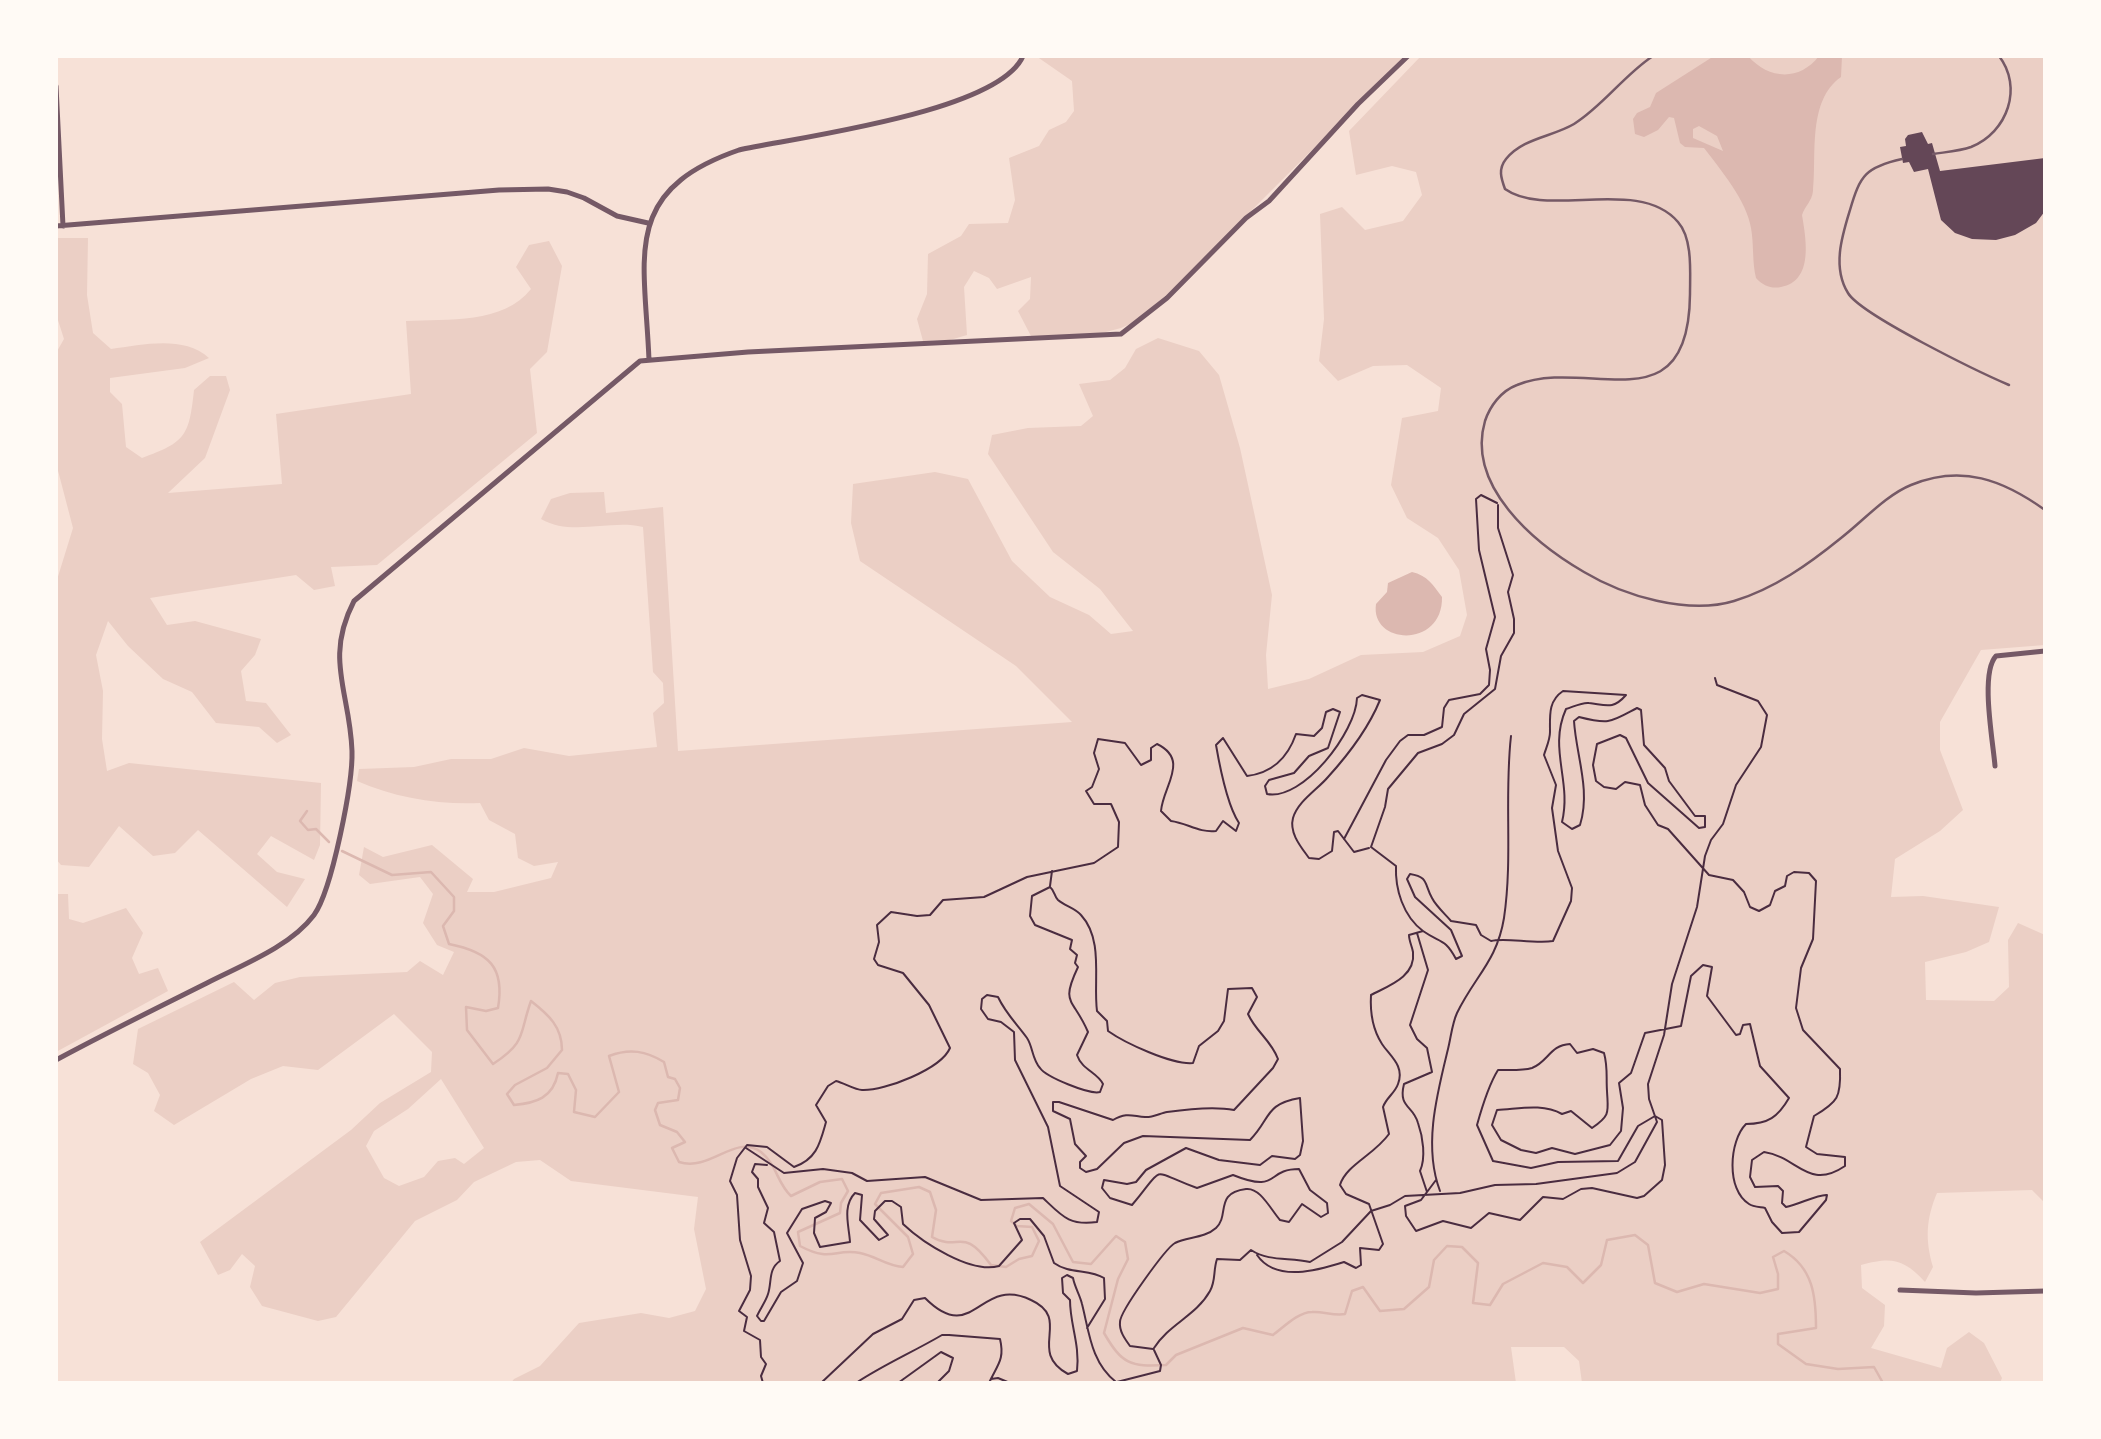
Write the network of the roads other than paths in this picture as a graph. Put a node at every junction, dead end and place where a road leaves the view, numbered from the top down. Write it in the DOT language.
graph roads {
  1 [pos="1023,56"];
  2 [pos="1408,56"];
  3 [pos="1653,56"];
  4 [pos="1999,56"];
  5 [pos="56,86"];
  6 [pos="1933,154"];
  7 [pos="1902,159"];
  8 [pos="648,223"];
  9 [pos="56,226"];
  10 [pos="64,226"];
  11 [pos="649,360"];
  12 [pos="2009,385"];
  13 [pos="2045,510"];
  14 [pos="2045,651"];
  15 [pos="1995,766"];
  16 [pos="56,1060"];
  17 [pos="1900,1290"];
  18 [pos="2045,1291"];
  1 -- 8 [label="street"];
  2 -- 11 [label="street"];
  3 -- 13 [label="lane"];
  4 -- 6 [label="lane"];
  5 -- 10 [label="street"];
  7 -- 12 [label="lane"];
  8 -- 10 [label="street"];
  8 -- 11 [label="street"];
  9 -- 10 [label="street"];
  11 -- 16 [label="street"];
  14 -- 15 [label="street"];
  17 -- 18 [label="street"];
}
